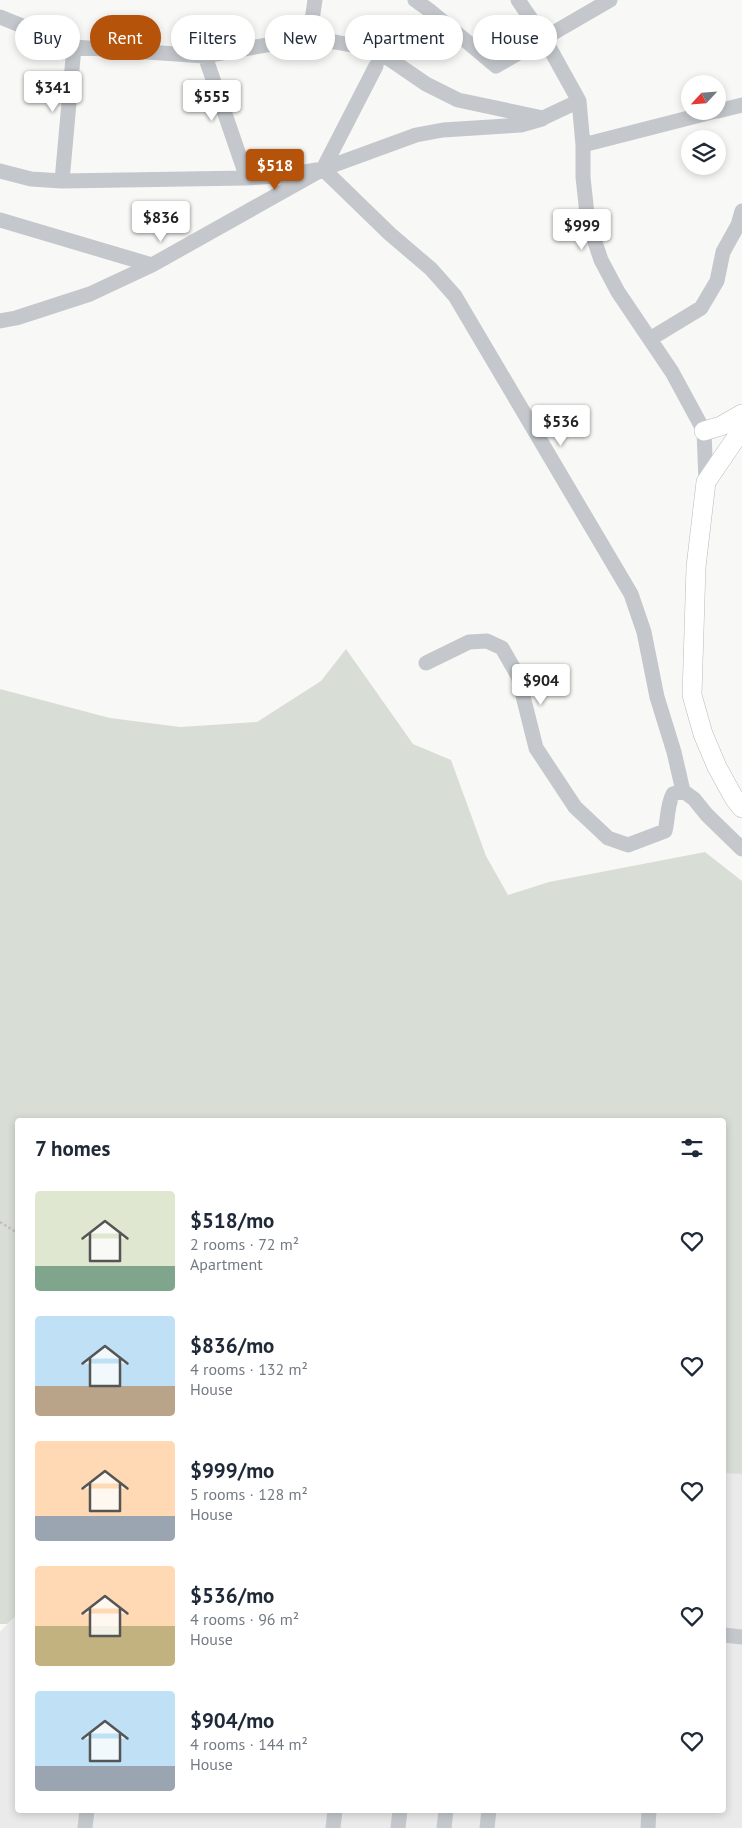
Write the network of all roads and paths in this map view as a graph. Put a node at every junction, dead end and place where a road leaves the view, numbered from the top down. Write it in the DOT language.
graph roads {
  1 [pos="315,0"];
  2 [pos="415,0"];
  3 [pos="518,0"];
  4 [pos="610,0"];
  5 [pos="313,15"];
  6 [pos="528,15"];
  7 [pos="0,17"];
  8 [pos="15,23"];
  9 [pos="557,31"];
  10 [pos="335,42"];
  11 [pos="80,47"];
  12 [pos="473,47"];
  13 [pos="171,54"];
  14 [pos="73,60"];
  15 [pos="206,60"];
  16 [pos="489,60"];
  17 [pos="506,60"];
  18 [pos="557,60"];
  19 [pos="376,66"];
  20 [pos="580,101"];
  21 [pos="742,105"];
  22 [pos="726,109"];
  23 [pos="543,118"];
  24 [pos="682,120"];
  25 [pos="583,145"];
  26 [pos="323,169"];
  27 [pos="0,172"];
  28 [pos="247,178"];
  29 [pos="62,181"];
  30 [pos="742,211"];
  31 [pos="0,220"];
  32 [pos="152,265"];
  33 [pos="0,321"];
  34 [pos="650,338"];
  35 [pos="742,414"];
  36 [pos="742,430"];
  37 [pos="704,431"];
  38 [pos="706,482"];
  39 [pos="426,663"];
  40 [pos="683,791"];
  41 [pos="742,808"];
  42 [pos="742,849"];
  43 [pos="0,1222"];
  44 [pos="15,1231"];
  45 [pos="726,1636"];
  46 [pos="742,1637"];
  47 [pos="87,1813"];
  48 [pos="335,1813"];
  49 [pos="400,1813"];
  50 [pos="446,1813"];
  51 [pos="489,1813"];
  52 [pos="649,1813"];
  53 [pos="85,1828"];
  54 [pos="333,1828"];
  55 [pos="398,1828"];
  56 [pos="444,1828"];
  57 [pos="487,1828"];
  58 [pos="648,1828"];
  1 -- 5 [label="street"];
  2 -- 12 [label="street"];
  3 -- 6 [label="street"];
  4 -- 9 [label="street"];
  7 -- 8 [label="street"];
  10 -- 23 [label="street"];
  11 -- 13 [label="street"];
  14 -- 29 [label="street"];
  15 -- 28 [label="street"];
  16 -- 17 [label="street"];
  18 -- 20 [label="street"];
  19 -- 26 [label="street"];
  20 -- 23 [label="street"];
  20 -- 25 [label="street"];
  21 -- 22 [label="street"];
  23 -- 26 [label="street"];
  24 -- 25 [label="street"];
  25 -- 34 [label="street"];
  26 -- 28 [label="street"];
  26 -- 32 [label="street"];
  26 -- 40 [label="street"];
  27 -- 29 [label="street"];
  28 -- 29 [label="street"];
  30 -- 34 [label="street"];
  31 -- 32 [label="street"];
  32 -- 33 [label="street"];
  34 -- 37 [label="street"];
  35 -- 37 [label="main road"];
  36 -- 38 [label="main road"];
  37 -- 38 [label="street"];
  38 -- 41 [label="main road"];
  39 -- 40 [label="street"];
  40 -- 42 [label="street"];
  43 -- 44 [label="path"];
  45 -- 46 [label="street"];
  47 -- 53 [label="street"];
  48 -- 54 [label="street"];
  49 -- 55 [label="street"];
  50 -- 56 [label="street"];
  51 -- 57 [label="street"];
  52 -- 58 [label="street"];
}
